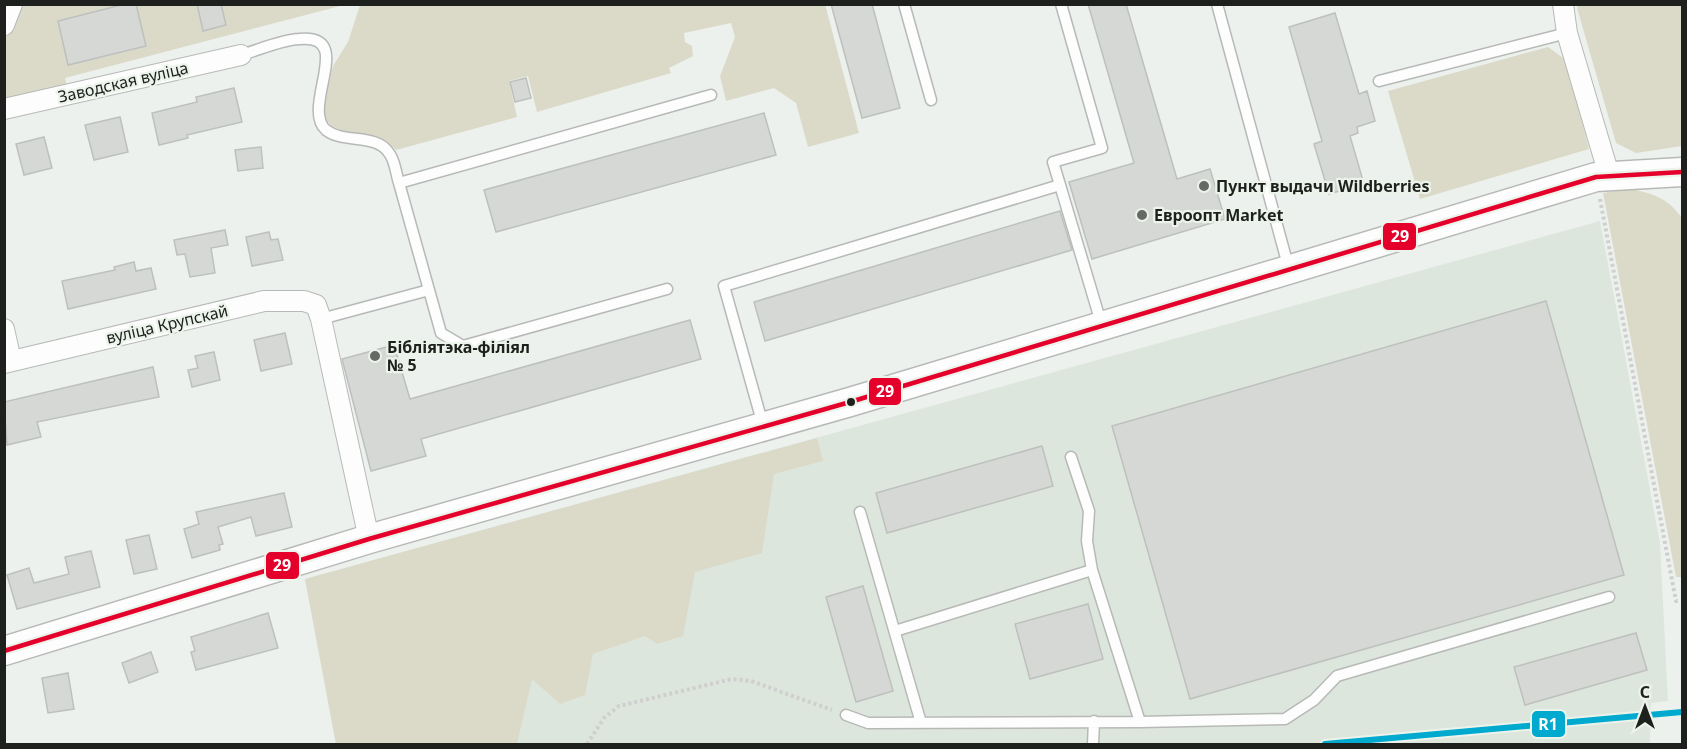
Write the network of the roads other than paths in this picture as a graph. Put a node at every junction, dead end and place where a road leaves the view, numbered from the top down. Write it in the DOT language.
graph roads {
  1 [pos="12,4"];
  2 [pos="904,4"];
  3 [pos="1061,4"];
  4 [pos="1217,4"];
  5 [pos="1563,4"];
  6 [pos="4,25"];
  7 [pos="1567,33"];
  8 [pos="241,55"];
  9 [pos="1379,81"];
  10 [pos="711,95"];
  11 [pos="931,100"];
  12 [pos="4,110"];
  13 [pos="1683,172"];
  14 [pos="1602,176"];
  15 [pos="399,183"];
  16 [pos="1060,185"];
  17 [pos="1289,270"];
  18 [pos="667,289"];
  19 [pos="429,290"];
  20 [pos="321,319"];
  21 [pos="1102,327"];
  22 [pos="4,329"];
  23 [pos="8,362"];
  24 [pos="764,426"];
  25 [pos="1071,457"];
  26 [pos="860,512"];
  27 [pos="369,539"];
  28 [pos="1092,570"];
  29 [pos="1609,597"];
  30 [pos="895,631"];
  31 [pos="4,651"];
  32 [pos="846,715"];
  33 [pos="1094,721"];
  34 [pos="1140,722"];
  35 [pos="921,723"];
  36 [pos="1094,744"];
  1 -- 6 [label="street"];
  2 -- 11 [label="lane"];
  3 -- 16 [label="lane"];
  4 -- 17 [label="lane"];
  5 -- 7 [label="street"];
  7 -- 9 [label="lane"];
  7 -- 14 [label="street"];
  8 -- 12 [label="street, Заводская вуліца"];
  8 -- 15 [label="lane"];
  10 -- 15 [label="lane"];
  13 -- 14 [label="street"];
  14 -- 17 [label="street"];
  15 -- 19 [label="lane"];
  16 -- 21 [label="lane"];
  16 -- 24 [label="lane"];
  17 -- 21 [label="street"];
  18 -- 19 [label="lane"];
  19 -- 20 [label="lane"];
  20 -- 23 [label="street, вуліца Крупскай"];
  20 -- 27 [label="street"];
  21 -- 24 [label="street"];
  22 -- 23 [label="street"];
  24 -- 27 [label="street"];
  25 -- 28 [label="lane"];
  26 -- 30 [label="lane"];
  27 -- 31 [label="street"];
  28 -- 30 [label="lane"];
  28 -- 34 [label="lane"];
  29 -- 34 [label="lane"];
  30 -- 35 [label="lane"];
  32 -- 35 [label="lane"];
  33 -- 34 [label="lane"];
  33 -- 35 [label="lane"];
  33 -- 36 [label="lane"];
}
